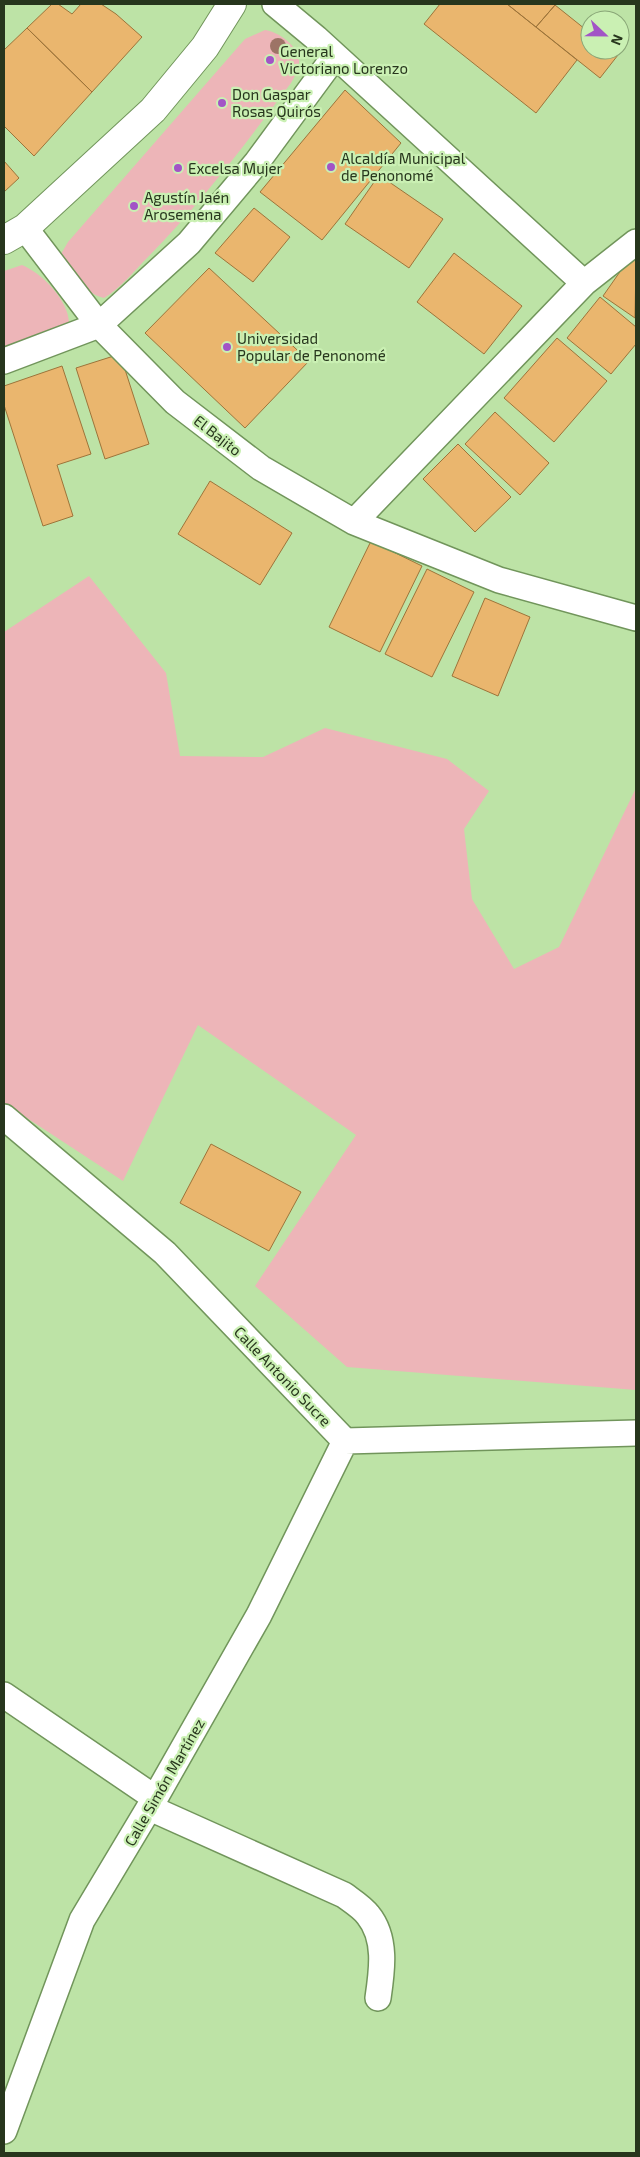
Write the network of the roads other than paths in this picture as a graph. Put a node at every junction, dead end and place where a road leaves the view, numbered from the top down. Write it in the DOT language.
graph roads {
  1 [pos="232,4"];
  2 [pos="275,4"];
  3 [pos="335,56"];
  4 [pos="14,234"];
  5 [pos="636,242"];
  6 [pos="584,283"];
  7 [pos="99,325"];
  8 [pos="4,361"];
  9 [pos="354,522"];
  10 [pos="636,618"];
  11 [pos="4,1117"];
  12 [pos="636,1433"];
  13 [pos="345,1441"];
  14 [pos="4,1695"];
  15 [pos="153,1803"];
  16 [pos="378,1998"];
  17 [pos="13,2076"];
  18 [pos="4,2131"];
  1 -- 4 [label="main road"];
  2 -- 3 [label="street"];
  3 -- 6 [label="street"];
  3 -- 7 [label="street"];
  4 -- 7 [label="street, El Bajito"];
  5 -- 6 [label="street"];
  6 -- 9 [label="street"];
  7 -- 8 [label="street"];
  7 -- 9 [label="street, El Bajito"];
  9 -- 10 [label="street, El Bajito"];
  11 -- 13 [label="street, Calle Antonio Sucre"];
  12 -- 13 [label="street"];
  13 -- 15 [label="street, Calle Simón Martínez"];
  14 -- 15 [label="street"];
  15 -- 16 [label="street"];
  15 -- 17 [label="street, Calle Simón Martínez"];
  17 -- 18 [label="street, Calle Simón Martínez"];
}
